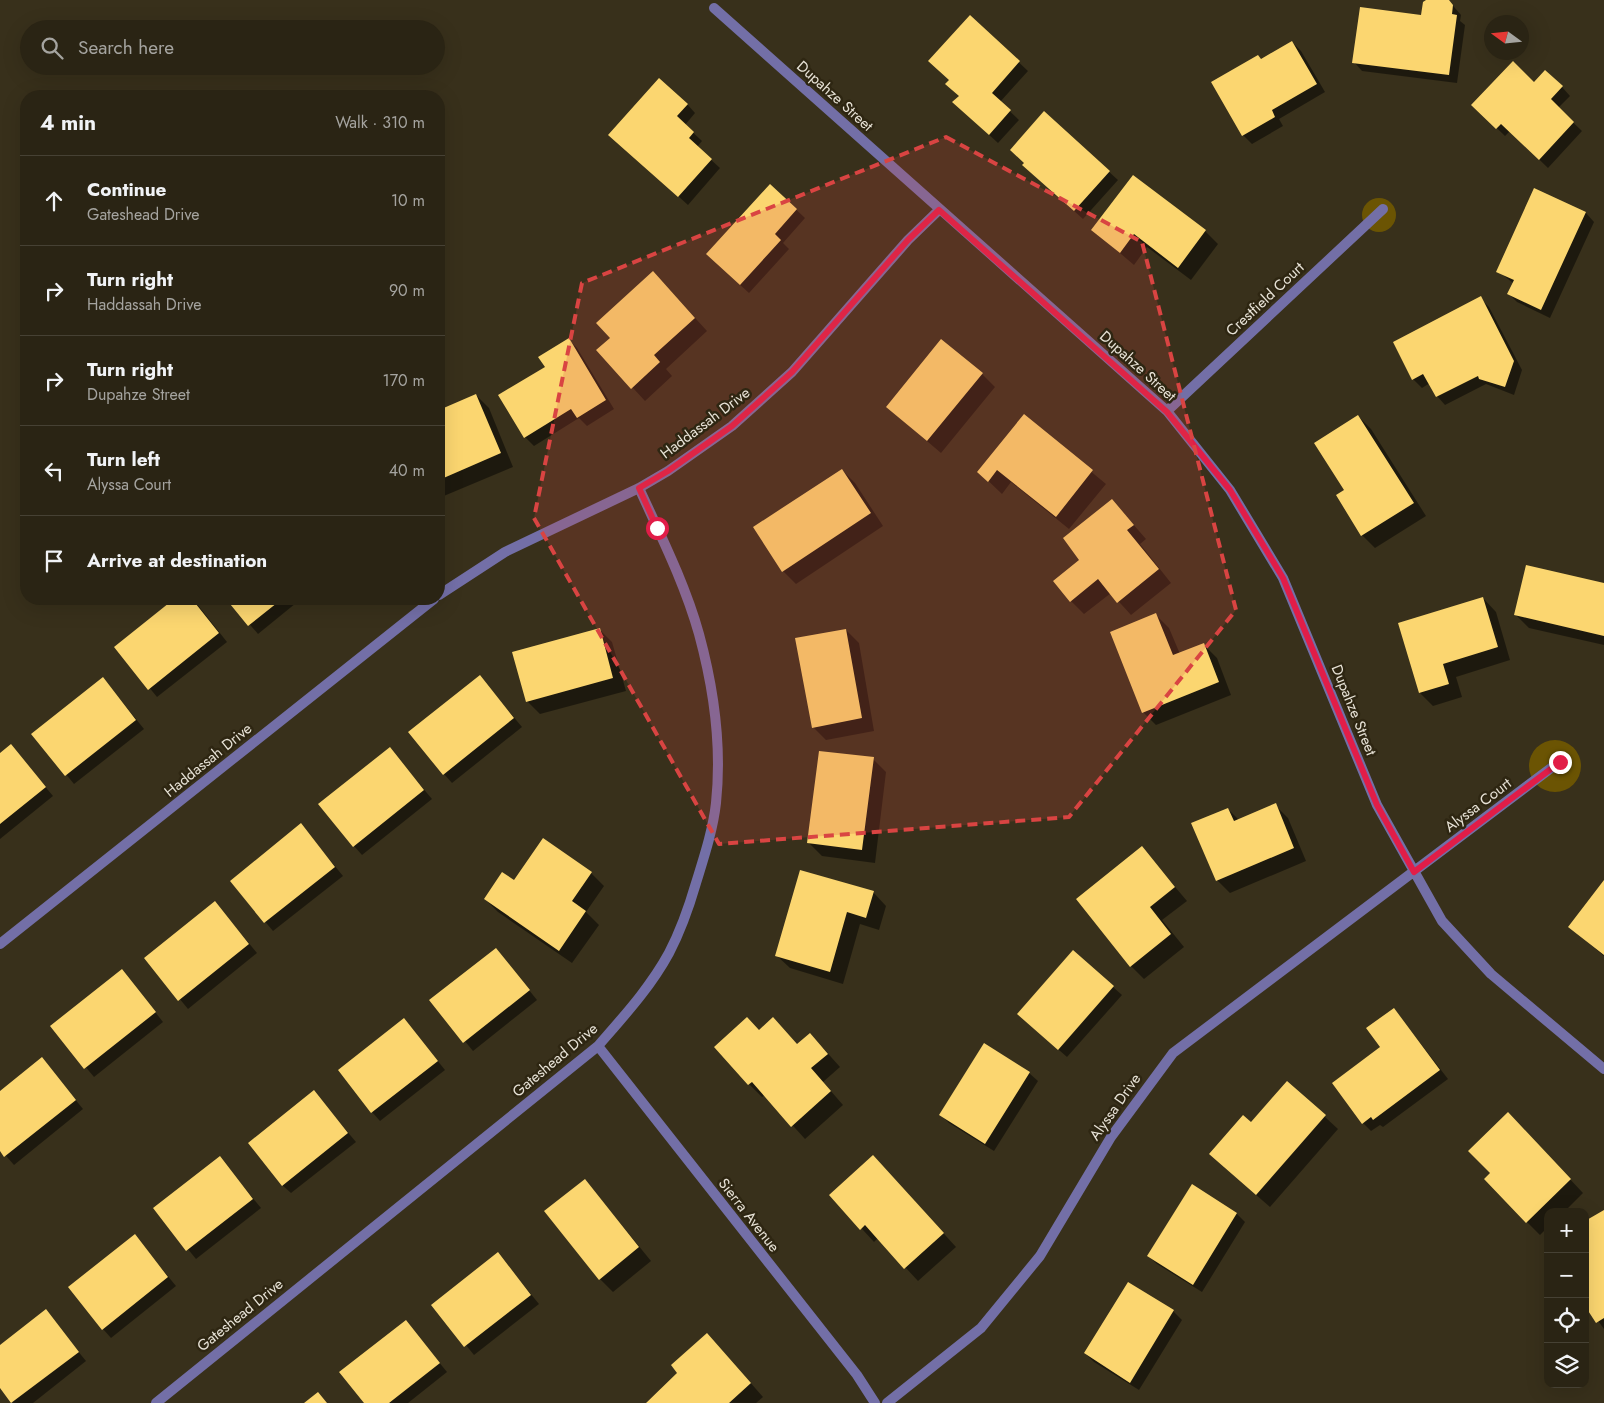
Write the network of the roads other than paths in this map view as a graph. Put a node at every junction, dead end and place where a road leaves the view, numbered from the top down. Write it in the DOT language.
graph roads {
  1 [pos="714,8"];
  2 [pos="1383,209"];
  3 [pos="939,210"];
  4 [pos="1167,412"];
  5 [pos="639,488"];
  6 [pos="445,592"];
  7 [pos="426,605"];
  8 [pos="1560,762"];
  9 [pos="1414,872"];
  10 [pos="0,944"];
  11 [pos="598,1046"];
  12 [pos="1604,1069"];
  13 [pos="156,1403"];
  14 [pos="875,1403"];
  15 [pos="887,1403"];
  1 -- 3 [label="street, Dupahze Street"];
  2 -- 4 [label="street, Crestfield Court"];
  3 -- 4 [label="street, Dupahze Street"];
  3 -- 5 [label="street, Haddassah Drive"];
  4 -- 9 [label="street, Dupahze Street"];
  5 -- 6 [label="street, Haddassah Drive"];
  5 -- 11 [label="street, Gateshead Drive"];
  7 -- 10 [label="street, Haddassah Drive"];
  8 -- 9 [label="street, Alyssa Court"];
  9 -- 12 [label="street, Dupahze Street"];
  9 -- 15 [label="street, Alyssa Drive"];
  11 -- 13 [label="street, Gateshead Drive"];
  11 -- 14 [label="street, Sierra Avenue"];
}
